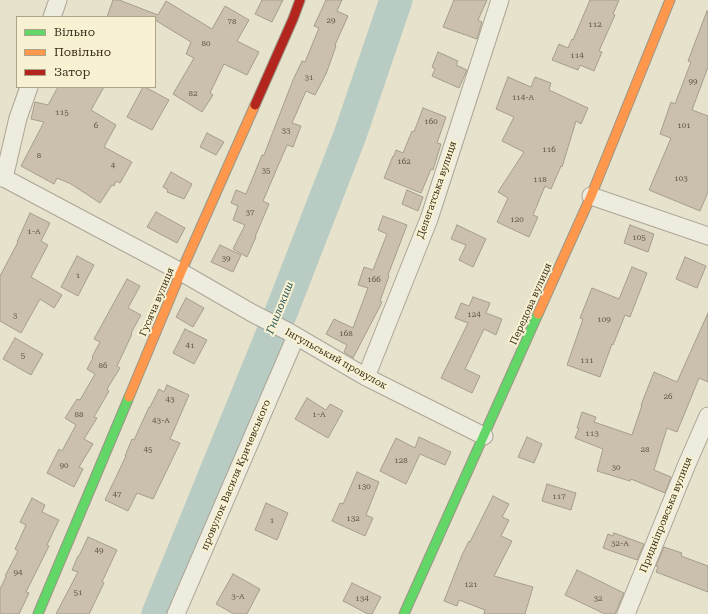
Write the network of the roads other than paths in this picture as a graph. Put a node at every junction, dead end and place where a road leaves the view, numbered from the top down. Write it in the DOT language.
graph roads {
  1 [pos="58,0"];
  2 [pos="300,0"];
  3 [pos="500,0"];
  4 [pos="670,0"];
  5 [pos="52,16"];
  6 [pos="29,88"];
  7 [pos="2,178"];
  8 [pos="592,196"];
  9 [pos="708,236"];
  10 [pos="181,272"];
  11 [pos="293,334"];
  12 [pos="366,377"];
  13 [pos="708,416"];
  14 [pos="484,436"];
  15 [pos="38,614"];
  16 [pos="176,614"];
  17 [pos="404,614"];
  18 [pos="626,614"];
  1 -- 5 [label="street"];
  2 -- 10 [label="main road, Гусяча вулиця"];
  3 -- 12 [label="street, Делегатська вулиця"];
  4 -- 8 [label="main road, Передова вулиця"];
  6 -- 7 [label="street"];
  7 -- 10 [label="street, Інгульський провулок"];
  8 -- 9 [label="street"];
  8 -- 14 [label="main road, Передова вулиця"];
  10 -- 11 [label="street, Інгульський провулок"];
  10 -- 15 [label="main road, Гусяча вулиця"];
  11 -- 12 [label="street, Інгульський провулок"];
  11 -- 16 [label="street, провулок Василя Кричевського"];
  12 -- 14 [label="street, Інгульський провулок"];
  13 -- 18 [label="street, Придніпровська вулиця"];
  14 -- 17 [label="main road, Передова вулиця"];
}
